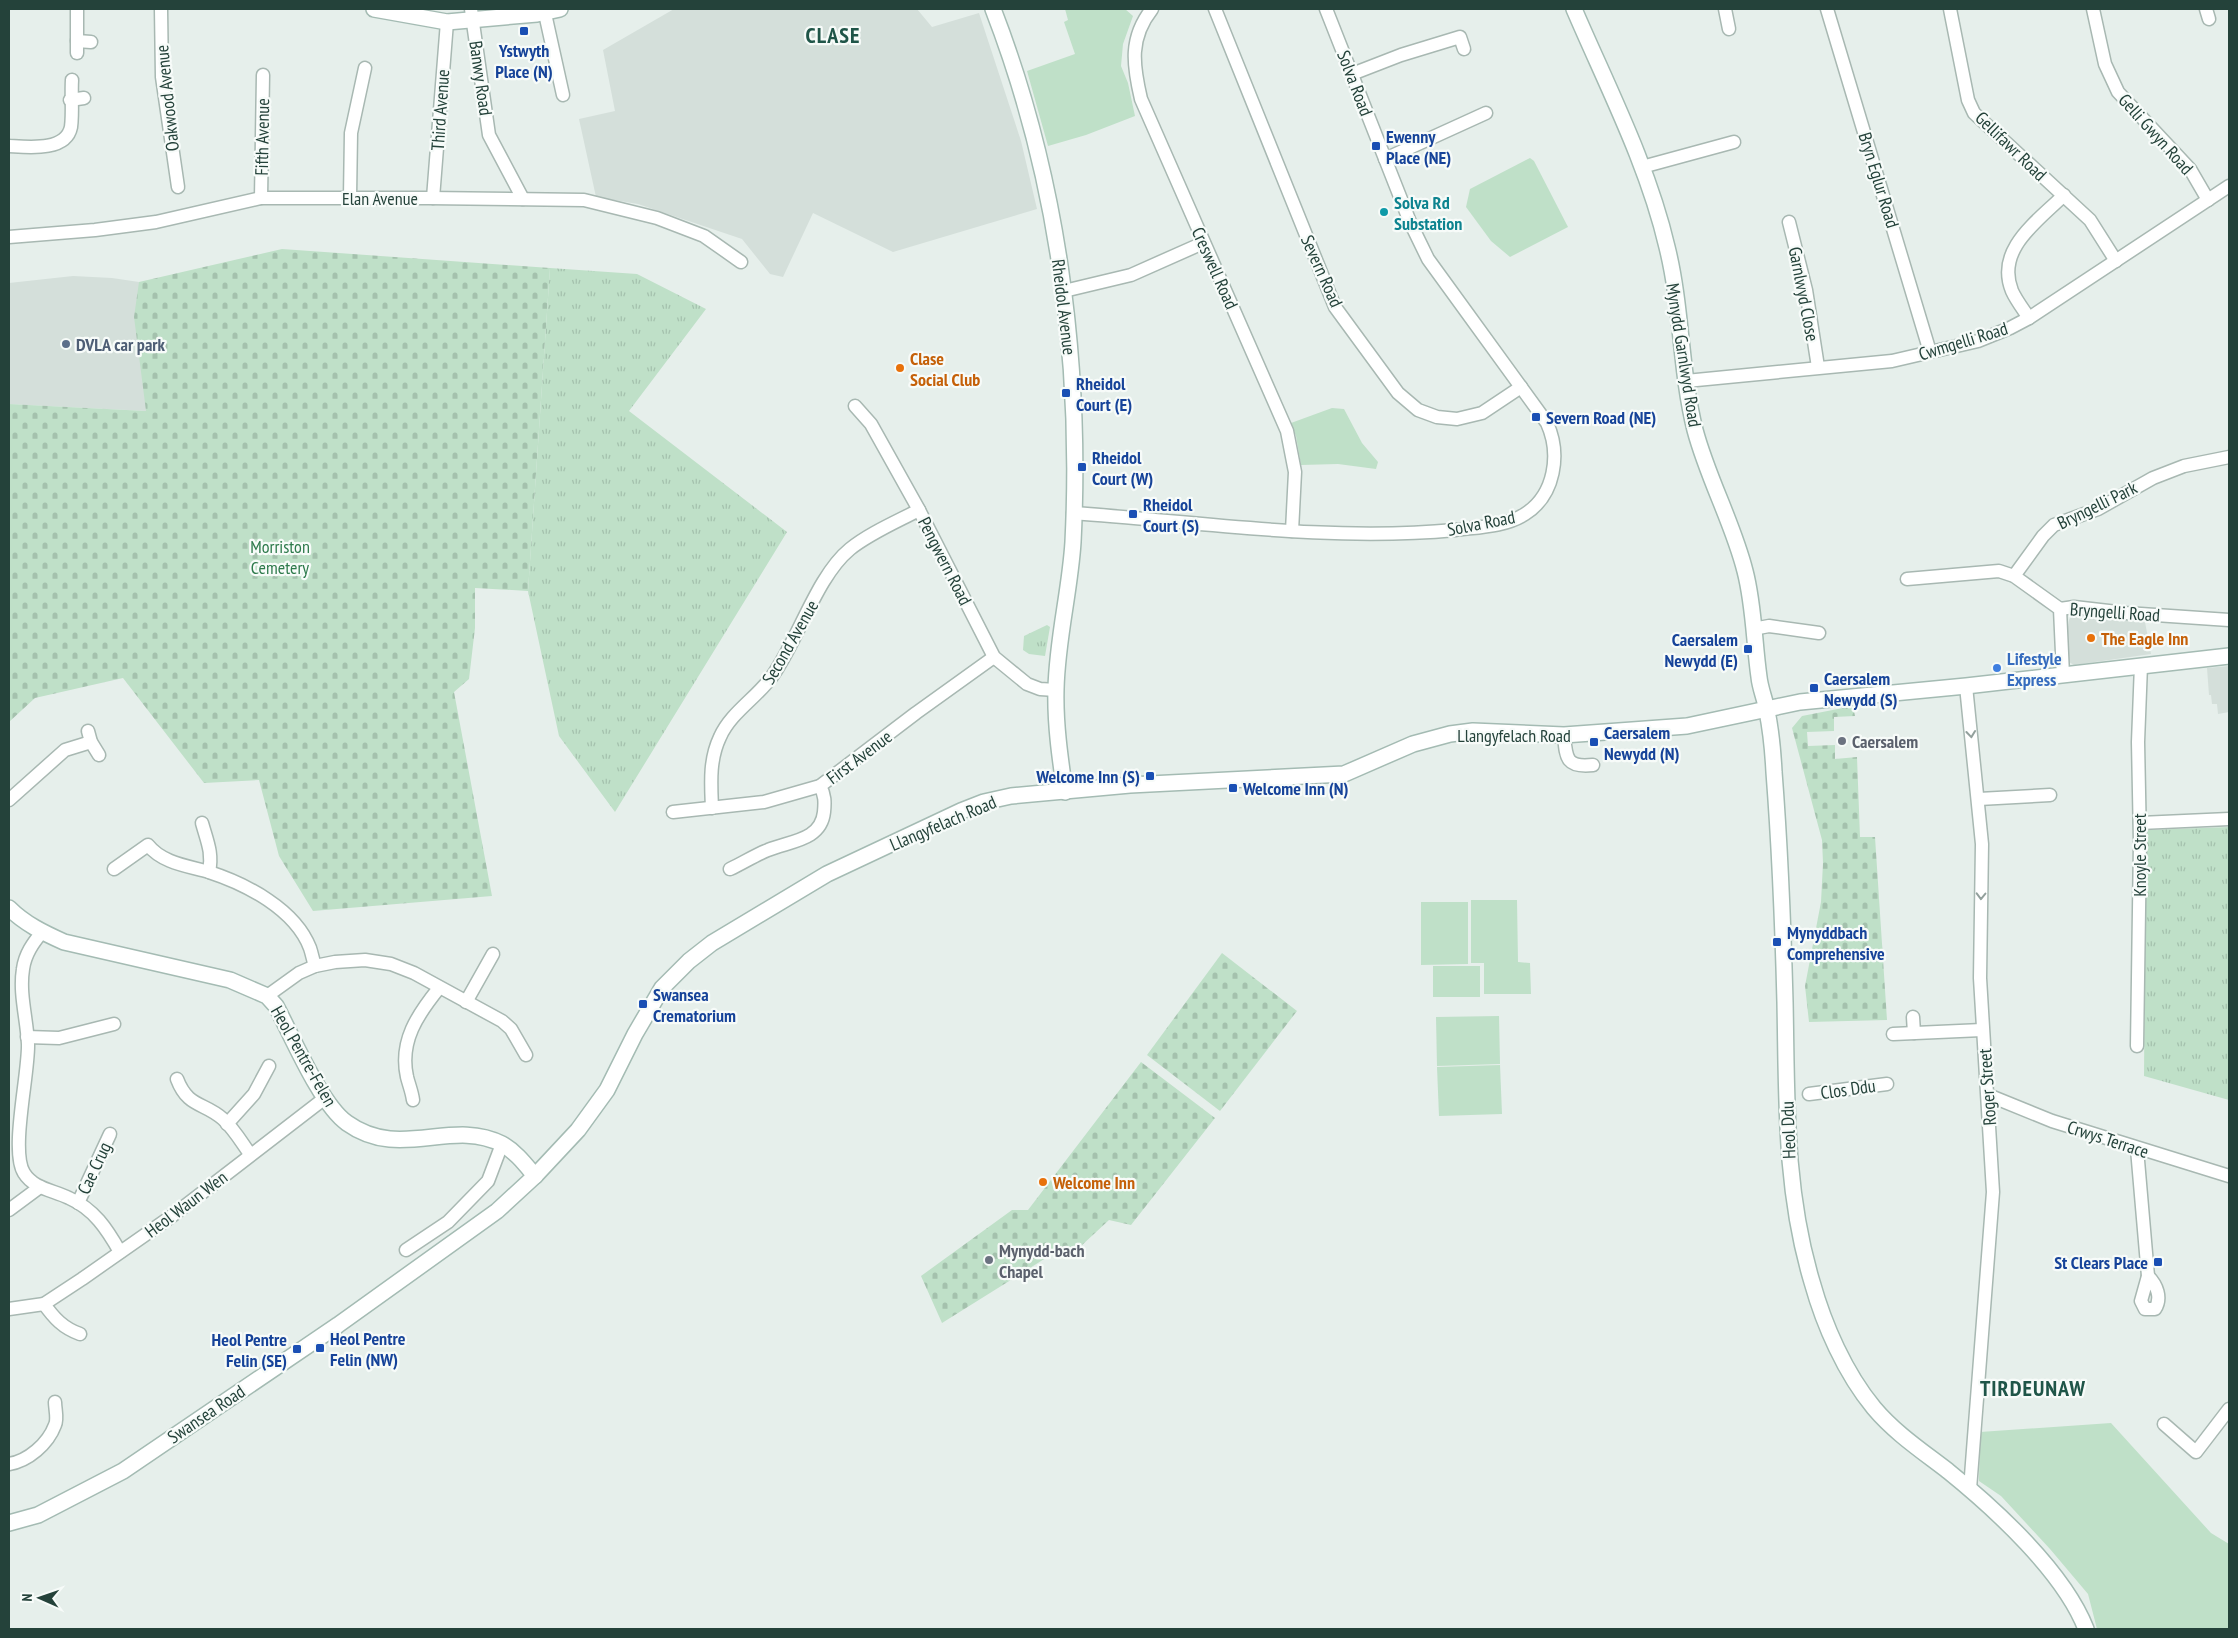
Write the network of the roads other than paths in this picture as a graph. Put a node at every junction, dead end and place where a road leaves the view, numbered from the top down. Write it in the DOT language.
graph roads {
  1 [pos="77,9"];
  2 [pos="161,9"];
  3 [pos="993,9"];
  4 [pos="1152,9"];
  5 [pos="1215,9"];
  6 [pos="1326,9"];
  7 [pos="1574,9"];
  8 [pos="1725,9"];
  9 [pos="1827,9"];
  10 [pos="1950,9"];
  11 [pos="2093,9"];
  12 [pos="381,10"];
  13 [pos="550,10"];
  14 [pos="472,14"];
  15 [pos="447,22"];
  16 [pos="1729,29"];
  17 [pos="91,42"];
  18 [pos="1464,49"];
  19 [pos="364,68"];
  20 [pos="1352,74"];
  21 [pos="263,76"];
  22 [pos="72,80"];
  23 [pos="563,95"];
  24 [pos="84,98"];
  25 [pos="70,100"];
  26 [pos="1486,113"];
  27 [pos="1734,142"];
  28 [pos="9,146"];
  29 [pos="1384,159"];
  30 [pos="1642,167"];
  31 [pos="2229,186"];
  32 [pos="178,187"];
  33 [pos="2064,195"];
  34 [pos="350,197"];
  35 [pos="261,198"];
  36 [pos="433,198"];
  37 [pos="523,199"];
  38 [pos="2208,200"];
  39 [pos="1789,222"];
  40 [pos="9,237"];
  41 [pos="1204,243"];
  42 [pos="2116,261"];
  43 [pos="741,262"];
  44 [pos="1064,291"];
  45 [pos="2029,318"];
  46 [pos="1930,352"];
  47 [pos="1818,367"];
  48 [pos="1686,381"];
  49 [pos="1521,387"];
  50 [pos="855,406"];
  51 [pos="2229,456"];
  52 [pos="919,510"];
  53 [pos="1073,513"];
  54 [pos="1292,531"];
  55 [pos="2014,576"];
  56 [pos="1907,579"];
  57 [pos="2060,609"];
  58 [pos="2229,620"];
  59 [pos="1753,629"];
  60 [pos="1819,633"];
  61 [pos="2229,656"];
  62 [pos="994,657"];
  63 [pos="2141,665"];
  64 [pos="2063,675"];
  65 [pos="1966,686"];
  66 [pos="1056,690"];
  67 [pos="1767,709"];
  68 [pos="1564,735"];
  69 [pos="99,755"];
  70 [pos="1593,765"];
  71 [pos="820,786"];
  72 [pos="1065,792"];
  73 [pos="2050,795"];
  74 [pos="1978,799"];
  75 [pos="9,800"];
  76 [pos="712,808"];
  77 [pos="674,812"];
  78 [pos="2229,819"];
  79 [pos="202,823"];
  80 [pos="2140,824"];
  81 [pos="730,869"];
  82 [pos="114,870"];
  83 [pos="209,872"];
  84 [pos="9,908"];
  85 [pos="42,932"];
  86 [pos="493,954"];
  87 [pos="315,966"];
  88 [pos="439,988"];
  89 [pos="267,996"];
  90 [pos="466,1002"];
  91 [pos="1913,1017"];
  92 [pos="114,1024"];
  93 [pos="1982,1030"];
  94 [pos="1914,1033"];
  95 [pos="1892,1034"];
  96 [pos="27,1037"];
  97 [pos="2137,1046"];
  98 [pos="526,1055"];
  99 [pos="269,1066"];
  100 [pos="178,1079"];
  101 [pos="1887,1084"];
  102 [pos="1809,1094"];
  103 [pos="1988,1095"];
  104 [pos="324,1098"];
  105 [pos="413,1100"];
  106 [pos="227,1124"];
  107 [pos="110,1134"];
  108 [pos="502,1144"];
  109 [pos="2137,1149"];
  110 [pos="250,1154"];
  111 [pos="535,1176"];
  112 [pos="2229,1176"];
  113 [pos="40,1187"];
  114 [pos="78,1203"];
  115 [pos="9,1210"];
  116 [pos="406,1250"];
  117 [pos="120,1252"];
  118 [pos="2148,1276"];
  119 [pos="44,1304"];
  120 [pos="9,1309"];
  121 [pos="80,1334"];
  122 [pos="55,1402"];
  123 [pos="2228,1415"];
  124 [pos="2164,1424"];
  125 [pos="9,1464"];
  126 [pos="1970,1489"];
  127 [pos="9,1523"];
  128 [pos="2086,1629"];
  1 -- 17 [label="street"];
  2 -- 32 [label="street, Oakwood Avenue"];
  3 -- 44 [label="street, Rheidol Avenue"];
  4 -- 41 [label="street, Creswell Road"];
  5 -- 49 [label="street, Severn Road"];
  6 -- 20 [label="street, Solva Road"];
  7 -- 30 [label="street, Mynydd Garnlwyd Road"];
  8 -- 16 [label="street"];
  9 -- 46 [label="street, Bryn Eglur Road"];
  10 -- 33 [label="street, Gellifawr Road"];
  11 -- 38 [label="street, Gelli Gwyn Road"];
  12 -- 15 [label="street"];
  13 -- 14 [label="street"];
  13 -- 23 [label="street"];
  14 -- 15 [label="street"];
  14 -- 37 [label="street, Banwy Road"];
  15 -- 36 [label="street, Third Avenue"];
  18 -- 20 [label="street"];
  19 -- 34 [label="street"];
  20 -- 29 [label="street, Solva Road"];
  21 -- 35 [label="street, Fifth Avenue"];
  22 -- 25 [label="street"];
  24 -- 25 [label="street"];
  25 -- 28 [label="street"];
  26 -- 29 [label="street"];
  27 -- 30 [label="street"];
  29 -- 49 [label="street, Solva Road"];
  30 -- 48 [label="street, Mynydd Garnlwyd Road"];
  31 -- 38 [label="street, Cwmgelli Road"];
  33 -- 42 [label="street, Gellifawr Road"];
  33 -- 45 [label="street"];
  34 -- 35 [label="street, Elan Avenue"];
  34 -- 36 [label="street, Elan Avenue"];
  35 -- 40 [label="street, Elan Avenue"];
  36 -- 37 [label="street, Elan Avenue"];
  37 -- 43 [label="street, Elan Avenue"];
  38 -- 42 [label="street, Cwmgelli Road"];
  39 -- 47 [label="street, Garnlwyd Close"];
  41 -- 44 [label="street"];
  41 -- 54 [label="street, Creswell Road"];
  42 -- 45 [label="street, Cwmgelli Road"];
  44 -- 53 [label="street, Rheidol Avenue"];
  45 -- 46 [label="street, Cwmgelli Road"];
  46 -- 47 [label="street, Cwmgelli Road"];
  47 -- 48 [label="street, Cwmgelli Road"];
  48 -- 59 [label="street, Mynydd Garnlwyd Road"];
  49 -- 54 [label="street, Solva Road"];
  50 -- 52 [label="street, Pengwern Road"];
  51 -- 55 [label="street, Bryngelli Park"];
  52 -- 62 [label="street, Pengwern Road"];
  52 -- 76 [label="street, Second Avenue"];
  53 -- 54 [label="street, Solva Road"];
  53 -- 66 [label="street, Rheidol Avenue"];
  55 -- 56 [label="street"];
  55 -- 57 [label="street"];
  57 -- 58 [label="street, Bryngelli Road"];
  57 -- 64 [label="street"];
  59 -- 60 [label="street"];
  59 -- 67 [label="street, Mynydd Garnlwyd Road"];
  61 -- 63 [label="street, Llangyfelach Road"];
  62 -- 66 [label="street, Pengwern Road"];
  62 -- 71 [label="street, First Avenue"];
  63 -- 64 [label="street, Llangyfelach Road"];
  63 -- 80 [label="street, Knoyle Street"];
  64 -- 65 [label="street, Llangyfelach Road"];
  65 -- 67 [label="street, Llangyfelach Road"];
  65 -- 74 [label="street, Roger Street, one-way"];
  66 -- 72 [label="street, Rheidol Avenue"];
  67 -- 68 [label="street, Llangyfelach Road"];
  67 -- 126 [label="street, Heol Ddu"];
  68 -- 70 [label="street"];
  68 -- 72 [label="street, Llangyfelach Road"];
  69 -- 75 [label="street"];
  71 -- 76 [label="street, First Avenue"];
  71 -- 81 [label="street"];
  72 -- 111 [label="street, Llangyfelach Road"];
  73 -- 74 [label="street"];
  74 -- 93 [label="street, Roger Street, one-way"];
  76 -- 77 [label="street, First Avenue"];
  78 -- 80 [label="street"];
  79 -- 83 [label="street"];
  80 -- 97 [label="street, Knoyle Street"];
  82 -- 83 [label="street"];
  83 -- 87 [label="street"];
  84 -- 85 [label="street, Heol Pentre-Felen"];
  85 -- 89 [label="street, Heol Pentre-Felen"];
  85 -- 96 [label="street"];
  86 -- 90 [label="street"];
  87 -- 88 [label="street"];
  87 -- 89 [label="street"];
  88 -- 90 [label="street"];
  88 -- 105 [label="street"];
  89 -- 104 [label="street, Heol Pentre-Felen"];
  90 -- 98 [label="street"];
  91 -- 94 [label="street"];
  92 -- 96 [label="street"];
  93 -- 94 [label="street"];
  93 -- 103 [label="street, Roger Street"];
  94 -- 95 [label="street"];
  96 -- 113 [label="street"];
  99 -- 106 [label="street"];
  100 -- 106 [label="street"];
  101 -- 102 [label="street, Clos Ddu"];
  103 -- 109 [label="street, Crwys Terrace"];
  103 -- 126 [label="street, Roger Street"];
  104 -- 108 [label="street, Heol Pentre-Felen"];
  104 -- 110 [label="street, Heol Waun Wen"];
  106 -- 110 [label="street"];
  107 -- 114 [label="street, Cae Crug"];
  108 -- 111 [label="street, Heol Pentre-Felen"];
  108 -- 116 [label="street"];
  109 -- 112 [label="street, Crwys Terrace"];
  109 -- 118 [label="street"];
  110 -- 117 [label="street, Heol Waun Wen"];
  111 -- 127 [label="street, Swansea Road"];
  113 -- 114 [label="street"];
  113 -- 115 [label="street"];
  114 -- 117 [label="street"];
  117 -- 119 [label="street, Heol Waun Wen"];
  119 -- 120 [label="street, Heol Waun Wen"];
  119 -- 121 [label="street"];
  122 -- 125 [label="street"];
  123 -- 124 [label="street"];
  126 -- 128 [label="street, Heol Ddu"];
}
